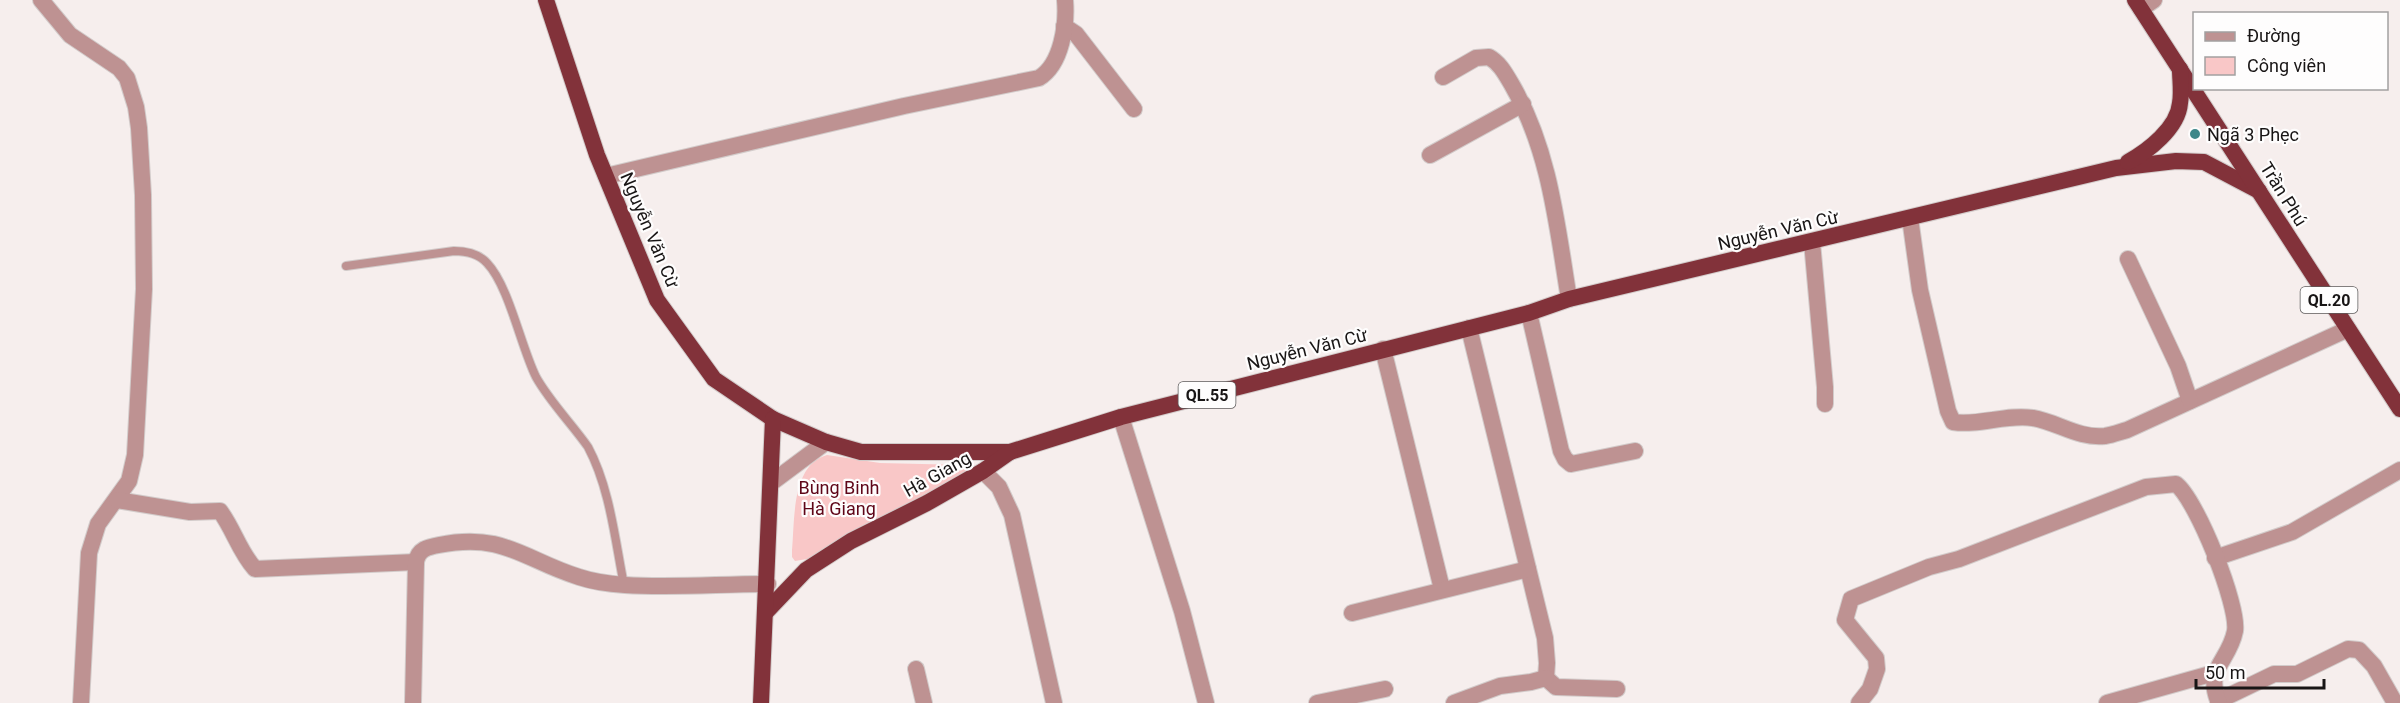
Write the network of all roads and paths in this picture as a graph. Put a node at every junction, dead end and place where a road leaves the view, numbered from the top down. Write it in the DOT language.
graph roads {
  1 [pos="41,0"];
  2 [pos="546,0"];
  3 [pos="1065,0"];
  4 [pos="2143,3"];
  5 [pos="1064,26"];
  6 [pos="2180,69"];
  7 [pos="1443,77"];
  8 [pos="2193,89"];
  9 [pos="2194,90"];
  10 [pos="1522,104"];
  11 [pos="1134,109"];
  12 [pos="1430,155"];
  13 [pos="2116,168"];
  14 [pos="606,176"];
  15 [pos="2259,190"];
  16 [pos="1910,218"];
  17 [pos="1812,242"];
  18 [pos="2127,260"];
  19 [pos="346,266"];
  20 [pos="1569,299"];
  21 [pos="1529,313"];
  22 [pos="1468,328"];
  23 [pos="2348,328"];
  24 [pos="1383,349"];
  25 [pos="2190,401"];
  26 [pos="1825,404"];
  27 [pos="2400,409"];
  28 [pos="1121,417"];
  29 [pos="773,419"];
  30 [pos="826,442"];
  31 [pos="1635,451"];
  32 [pos="1010,452"];
  33 [pos="2400,470"];
  34 [pos="983,471"];
  35 [pos="771,483"];
  36 [pos="117,500"];
  37 [pos="2215,558"];
  38 [pos="416,562"];
  39 [pos="1528,569"];
  40 [pos="768,584"];
  41 [pos="624,585"];
  42 [pos="1442,589"];
  43 [pos="766,612"];
  44 [pos="1352,612"];
  45 [pos="916,669"];
  46 [pos="2214,674"];
  47 [pos="1545,678"];
  48 [pos="1385,689"];
  49 [pos="1617,689"];
  50 [pos="2218,702"];
  51 [pos="81,703"];
  52 [pos="413,703"];
  53 [pos="761,703"];
  54 [pos="924,703"];
  55 [pos="1054,703"];
  56 [pos="1206,703"];
  57 [pos="1317,703"];
  58 [pos="1454,703"];
  59 [pos="1859,703"];
  60 [pos="2107,703"];
  61 [pos="2395,703"];
  1 -- 36 [label="street"];
  2 -- 14 [label="highway, Nguyễn Văn Cừ / QL.55"];
  3 -- 5 [label="street"];
  4 -- 6 [label="highway, Trần Phú / QL.20"];
  5 -- 11 [label="street"];
  5 -- 14 [label="street"];
  6 -- 8 [label="highway, Trần Phú / QL.20"];
  6 -- 13 [label="highway, Nguyễn Văn Cừ / QL.55"];
  7 -- 10 [label="street"];
  9 -- 15 [label="highway, Trần Phú / QL.20"];
  10 -- 12 [label="street"];
  10 -- 20 [label="street"];
  13 -- 15 [label="highway, Nguyễn Văn Cừ / QL.55"];
  13 -- 16 [label="highway, Nguyễn Văn Cừ / QL.55"];
  14 -- 29 [label="highway, Nguyễn Văn Cừ / QL.55"];
  15 -- 23 [label="highway, Trần Phú / QL.20"];
  16 -- 17 [label="highway, Nguyễn Văn Cừ / QL.55"];
  16 -- 25 [label="street"];
  17 -- 20 [label="highway, Nguyễn Văn Cừ / QL.55"];
  17 -- 26 [label="street"];
  18 -- 25 [label="street"];
  19 -- 41 [label="lane"];
  20 -- 21 [label="highway, Nguyễn Văn Cừ / QL.55"];
  21 -- 22 [label="highway, Nguyễn Văn Cừ / QL.55"];
  21 -- 31 [label="street"];
  22 -- 24 [label="highway, Nguyễn Văn Cừ / QL.55"];
  22 -- 39 [label="street"];
  23 -- 25 [label="street"];
  23 -- 27 [label="highway, Trần Phú / QL.20"];
  24 -- 28 [label="highway, Nguyễn Văn Cừ / QL.55"];
  24 -- 42 [label="street"];
  28 -- 32 [label="highway, Nguyễn Văn Cừ / QL.55"];
  28 -- 56 [label="street"];
  29 -- 30 [label="highway, Nguyễn Văn Cừ / QL.55"];
  29 -- 35 [label="highway"];
  30 -- 32 [label="highway, Nguyễn Văn Cừ / QL.55"];
  30 -- 35 [label="street"];
  32 -- 34 [label="highway, Hà Giang"];
  33 -- 37 [label="street"];
  34 -- 43 [label="highway, Hà Giang"];
  34 -- 55 [label="street"];
  35 -- 40 [label="highway"];
  36 -- 38 [label="street"];
  36 -- 51 [label="street"];
  37 -- 46 [label="street"];
  37 -- 59 [label="street"];
  38 -- 41 [label="street"];
  38 -- 52 [label="street"];
  39 -- 42 [label="street"];
  39 -- 47 [label="street"];
  40 -- 41 [label="street"];
  40 -- 43 [label="highway"];
  42 -- 44 [label="street"];
  43 -- 53 [label="highway"];
  45 -- 54 [label="street"];
  46 -- 50 [label="street"];
  46 -- 60 [label="street"];
  47 -- 49 [label="street"];
  47 -- 58 [label="street"];
  48 -- 57 [label="street"];
  50 -- 61 [label="street"];
}
